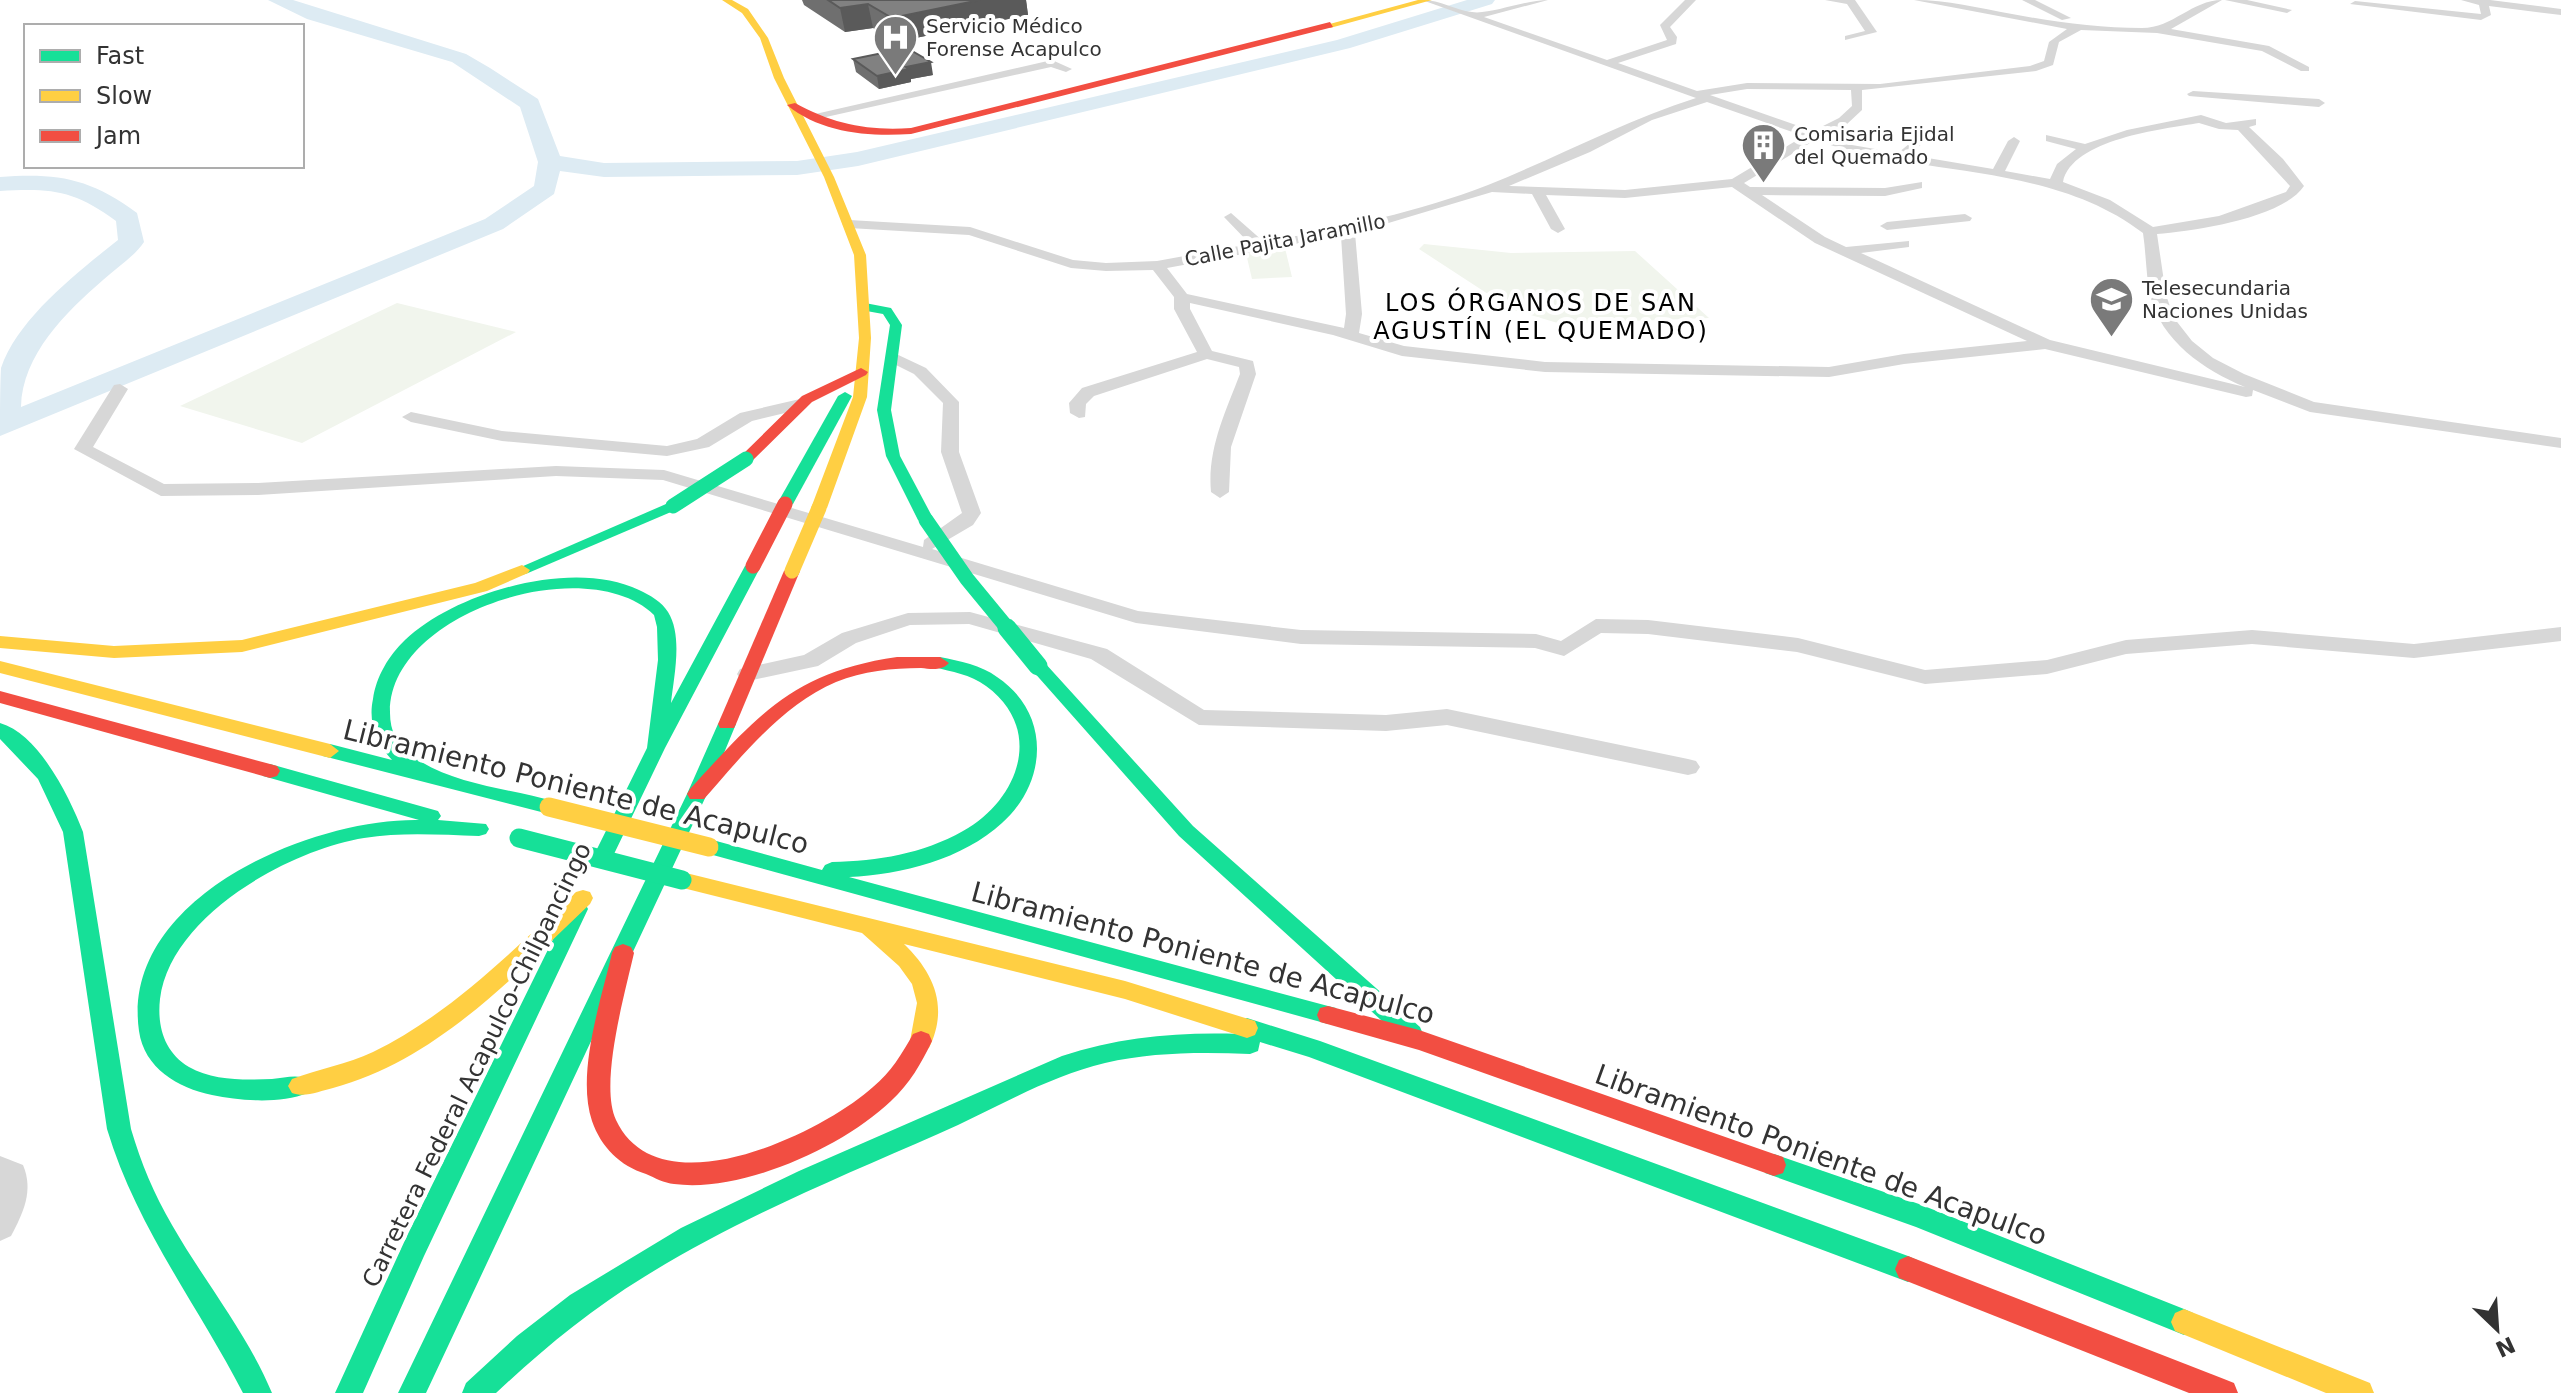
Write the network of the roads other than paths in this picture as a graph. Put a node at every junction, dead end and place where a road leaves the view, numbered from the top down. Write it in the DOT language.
graph roads {
  1 [pos="726,0"];
  2 [pos="1543,0"];
  3 [pos="1691,0"];
  4 [pos="1830,0"];
  5 [pos="1919,0"];
  6 [pos="2027,0"];
  7 [pos="2217,0"];
  8 [pos="2230,0"];
  9 [pos="2466,0"];
  10 [pos="1431,1"];
  11 [pos="1850,1"];
  12 [pos="2483,2"];
  13 [pos="2355,4"];
  14 [pos="2287,10"];
  15 [pos="2561,12"];
  16 [pos="1471,15"];
  17 [pos="2078,28"];
  18 [pos="2157,30"];
  19 [pos="1849,38"];
  20 [pos="1605,64"];
  21 [pos="1066,69"];
  22 [pos="2305,69"];
  23 [pos="1856,87"];
  24 [pos="1698,97"];
  25 [pos="2319,103"];
  26 [pos="792,105"];
  27 [pos="817,115"];
  28 [pos="973,116"];
  29 [pos="2241,126"];
  30 [pos="1926,134"];
  31 [pos="868,135"];
  32 [pos="1811,137"];
  33 [pos="2050,138"];
  34 [pos="2014,141"];
  35 [pos="2086,148"];
  36 [pos="816,153"];
  37 [pos="1899,158"];
  38 [pos="1998,173"];
  39 [pos="2056,184"];
  40 [pos="1917,185"];
  41 [pos="1740,187"];
  42 [pos="1489,189"];
  43 [pos="1538,193"];
  44 [pos="1231,217"];
  45 [pos="1965,218"];
  46 [pos="849,224"];
  47 [pos="1558,229"];
  48 [pos="1348,231"];
  49 [pos="2150,231"];
  50 [pos="1260,246"];
  51 [pos="1845,251"];
  52 [pos="1157,265"];
  53 [pos="1182,297"];
  54 [pos="865,307"];
  55 [pos="1351,335"];
  56 [pos="2045,344"];
  57 [pos="1206,354"];
  58 [pos="892,357"];
  59 [pos="860,376"];
  60 [pos="120,389"];
  61 [pos="800,404"];
  62 [pos="2310,407"];
  63 [pos="1079,413"];
  64 [pos="411,417"];
  65 [pos="2561,443"];
  66 [pos="1220,492"];
  67 [pos="919,550"];
  68 [pos="2561,634"];
  69 [pos="0,642"];
  70 [pos="0,667"];
  71 [pos="748,674"];
  72 [pos="0,697"];
  73 [pos="0,729"];
  74 [pos="656,748"];
  75 [pos="1688,767"];
  76 [pos="443,781"];
  77 [pos="697,794"];
  78 [pos="499,834"];
  79 [pos="794,871"];
  80 [pos="590,884"];
  81 [pos="866,924"];
  82 [pos="623,953"];
  83 [pos="1419,1040"];
  84 [pos="1312,1048"];
  85 [pos="0,1170"];
  86 [pos="0,1226"];
  87 [pos="258,1393"];
  88 [pos="349,1393"];
  89 [pos="412,1393"];
  90 [pos="476,1393"];
  91 [pos="2224,1393"];
  92 [pos="2360,1393"];
  1 -- 26 [label="main road"];
  2 -- 16 [label="street"];
  3 -- 20 [label="street"];
  4 -- 11 [label="street"];
  5 -- 17 [label="street"];
  6 -- 17 [label="street"];
  7 -- 18 [label="street"];
  8 -- 14 [label="street"];
  9 -- 12 [label="street"];
  10 -- 16 [label="street"];
  10 -- 28 [label="main road"];
  11 -- 19 [label="street"];
  12 -- 13 [label="street"];
  12 -- 15 [label="street"];
  16 -- 20 [label="street"];
  17 -- 18 [label="street"];
  17 -- 23 [label="street, Calle Pajita Jaramillo"];
  18 -- 22 [label="street"];
  20 -- 24 [label="street"];
  21 -- 27 [label="street"];
  23 -- 24 [label="street, Calle Pajita Jaramillo"];
  23 -- 32 [label="street"];
  24 -- 32 [label="street"];
  24 -- 42 [label="street, Calle Pajita Jaramillo"];
  25 -- 29 [label="street"];
  26 -- 27 [label="main road"];
  26 -- 31 [label="main road"];
  26 -- 36 [label="main road"];
  27 -- 28 [label="main road"];
  28 -- 31 [label="main road"];
  29 -- 35 [label="street"];
  29 -- 49 [label="street"];
  30 -- 37 [label="street"];
  31 -- 36 [label="main road"];
  32 -- 37 [label="street"];
  32 -- 41 [label="street"];
  33 -- 35 [label="street"];
  34 -- 38 [label="street"];
  35 -- 39 [label="street"];
  36 -- 46 [label="main road"];
  37 -- 38 [label="street"];
  38 -- 39 [label="street"];
  39 -- 49 [label="street"];
  40 -- 41 [label="street"];
  41 -- 43 [label="street"];
  41 -- 51 [label="street"];
  42 -- 43 [label="street"];
  42 -- 48 [label="street, Calle Pajita Jaramillo"];
  43 -- 47 [label="street"];
  44 -- 50 [label="street"];
  45 -- 51 [label="street"];
  46 -- 52 [label="street, Calle Pajita Jaramillo"];
  46 -- 54 [label="main road"];
  48 -- 50 [label="street, Calle Pajita Jaramillo"];
  48 -- 55 [label="street"];
  49 -- 62 [label="street"];
  50 -- 52 [label="street, Calle Pajita Jaramillo"];
  51 -- 56 [label="street"];
  52 -- 53 [label="street"];
  53 -- 55 [label="street"];
  53 -- 57 [label="street"];
  54 -- 58 [label="main road"];
  54 -- 59 [label="main road"];
  55 -- 56 [label="street"];
  56 -- 62 [label="street"];
  57 -- 63 [label="street"];
  57 -- 66 [label="street"];
  58 -- 67 [label="street"];
  58 -- 83 [label="main road, bridge"];
  59 -- 61 [label="main road"];
  59 -- 71 [label="main road, bridge"];
  59 -- 74 [label="main road, Carretera Federal Acapulco-Chilpancingo, bridge"];
  60 -- 67 [label="street"];
  61 -- 64 [label="street"];
  61 -- 69 [label="main road, bridge"];
  62 -- 65 [label="street"];
  67 -- 68 [label="street"];
  70 -- 76 [label="main road, Libramiento Poniente de Acapulco"];
  71 -- 75 [label="street"];
  71 -- 77 [label="main road"];
  72 -- 78 [label="main road"];
  73 -- 87 [label="main road"];
  74 -- 76 [label="main road"];
  74 -- 80 [label="main road, Carretera Federal Acapulco-Chilpancingo"];
  76 -- 79 [label="main road, Libramiento Poniente de Acapulco, bridge"];
  77 -- 79 [label="main road"];
  77 -- 82 [label="main road"];
  78 -- 80 [label="main road"];
  78 -- 81 [label="main road, bridge"];
  79 -- 83 [label="main road, Libramiento Poniente de Acapulco"];
  80 -- 88 [label="main road, Carretera Federal Acapulco-Chilpancingo"];
  81 -- 82 [label="main road"];
  81 -- 84 [label="main road"];
  82 -- 89 [label="main road"];
  83 -- 92 [label="main road, Libramiento Poniente de Acapulco"];
  84 -- 90 [label="main road"];
  84 -- 91 [label="main road"];
  85 -- 86 [label="street"];
}
